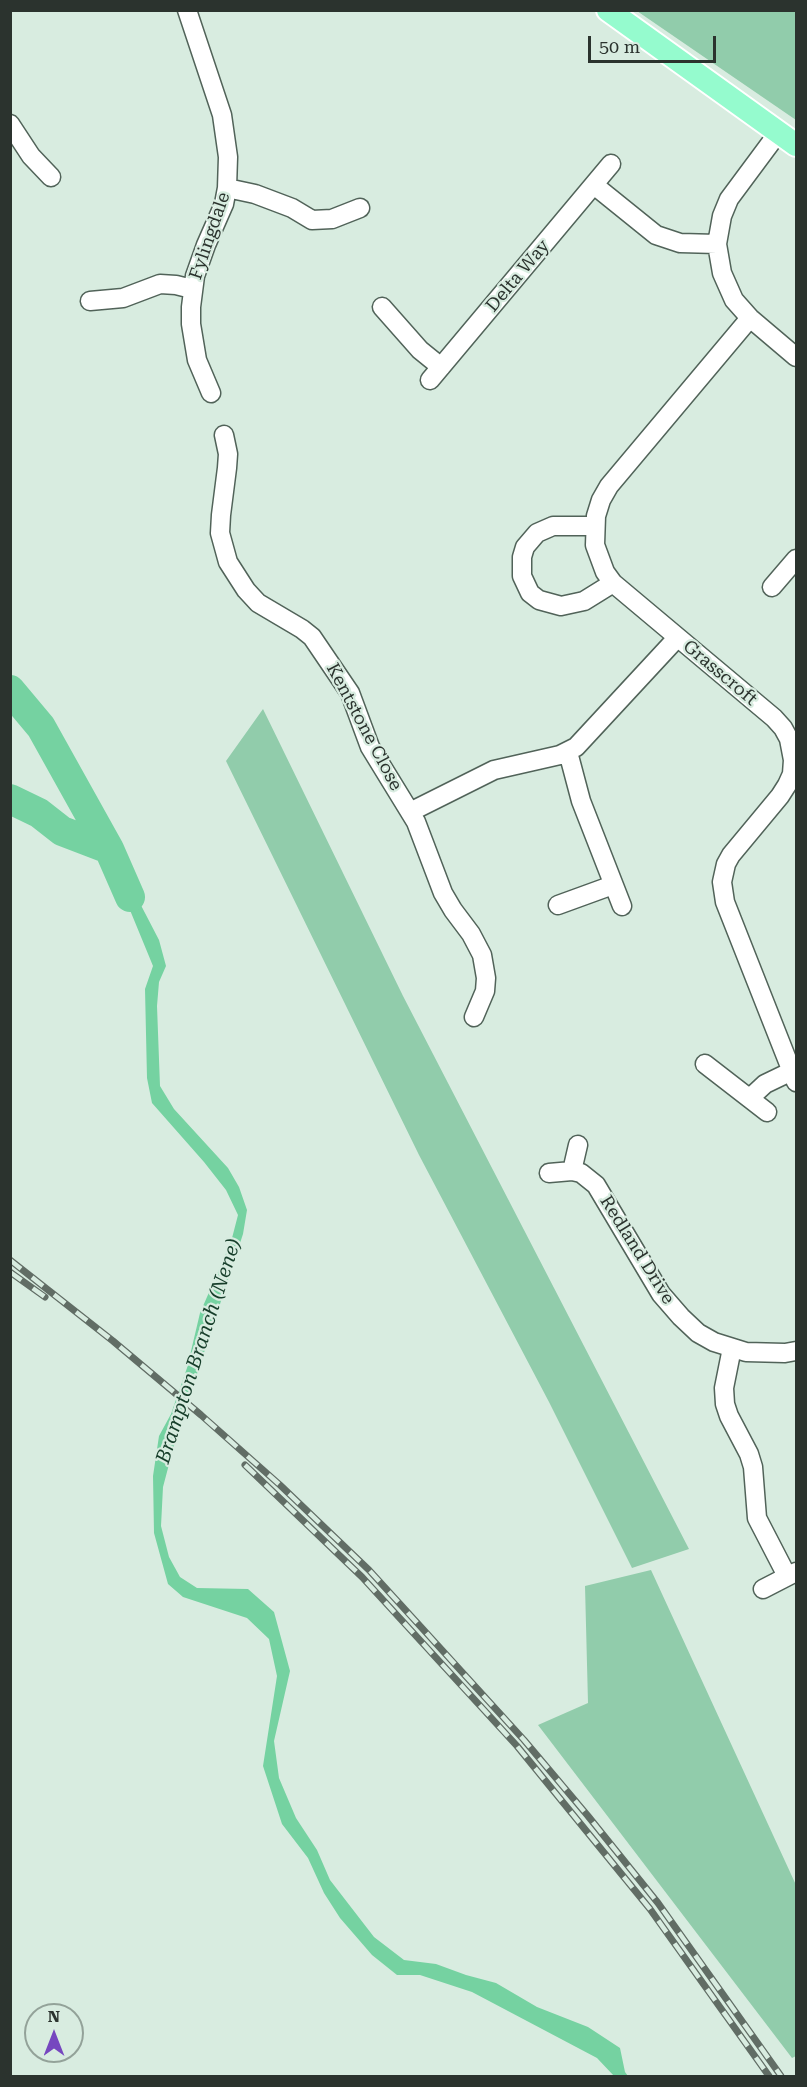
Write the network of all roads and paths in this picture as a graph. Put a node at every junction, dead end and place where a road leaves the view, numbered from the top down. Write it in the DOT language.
graph roads {
  1 [pos="187,10"];
  2 [pos="608,10"];
  3 [pos="10,124"];
  4 [pos="787,139"];
  5 [pos="611,164"];
  6 [pos="51,177"];
  7 [pos="594,185"];
  8 [pos="227,188"];
  9 [pos="360,208"];
  10 [pos="717,244"];
  11 [pos="192,289"];
  12 [pos="90,301"];
  13 [pos="382,307"];
  14 [pos="750,318"];
  15 [pos="796,357"];
  16 [pos="211,393"];
  17 [pos="224,435"];
  18 [pos="594,526"];
  19 [pos="796,559"];
  20 [pos="613,583"];
  21 [pos="772,587"];
  22 [pos="676,638"];
  23 [pos="567,752"];
  24 [pos="795,760"];
  25 [pos="410,812"];
  26 [pos="613,885"];
  27 [pos="558,905"];
  28 [pos="622,906"];
  29 [pos="474,1017"];
  30 [pos="705,1064"];
  31 [pos="794,1077"];
  32 [pos="750,1098"];
  33 [pos="767,1112"];
  34 [pos="578,1145"];
  35 [pos="572,1171"];
  36 [pos="549,1173"];
  37 [pos="732,1348"];
  38 [pos="796,1351"];
  39 [pos="792,1574"];
  40 [pos="763,1589"];
  1 -- 8 [label="street, Fylingdale"];
  2 -- 4 [label="main road"];
  3 -- 6 [label="street"];
  4 -- 10 [label="street"];
  5 -- 7 [label="street, Delta Way"];
  7 -- 10 [label="street"];
  7 -- 13 [label="street, Delta Way"];
  8 -- 9 [label="street"];
  8 -- 11 [label="street, Fylingdale"];
  10 -- 14 [label="street"];
  11 -- 12 [label="street"];
  11 -- 16 [label="street, Fylingdale"];
  14 -- 15 [label="street"];
  14 -- 18 [label="street, Grasscroft"];
  17 -- 25 [label="street, Kentstone Close"];
  18 -- 20 [label="street, Grasscroft"];
  18 -- 20 [label="street"];
  19 -- 21 [label="street"];
  20 -- 22 [label="street, Grasscroft"];
  22 -- 23 [label="street, Kentstone Close"];
  22 -- 24 [label="street, Grasscroft"];
  23 -- 25 [label="street, Kentstone Close"];
  23 -- 26 [label="street"];
  24 -- 31 [label="street, Grasscroft"];
  25 -- 29 [label="street, Kentstone Close"];
  26 -- 27 [label="street"];
  26 -- 28 [label="street"];
  30 -- 32 [label="street"];
  31 -- 32 [label="street, Grasscroft"];
  32 -- 33 [label="street"];
  34 -- 35 [label="street"];
  35 -- 36 [label="street"];
  35 -- 37 [label="street, Redland Drive"];
  37 -- 38 [label="street, Redland Drive"];
  37 -- 39 [label="street"];
  39 -- 40 [label="street"];
}
